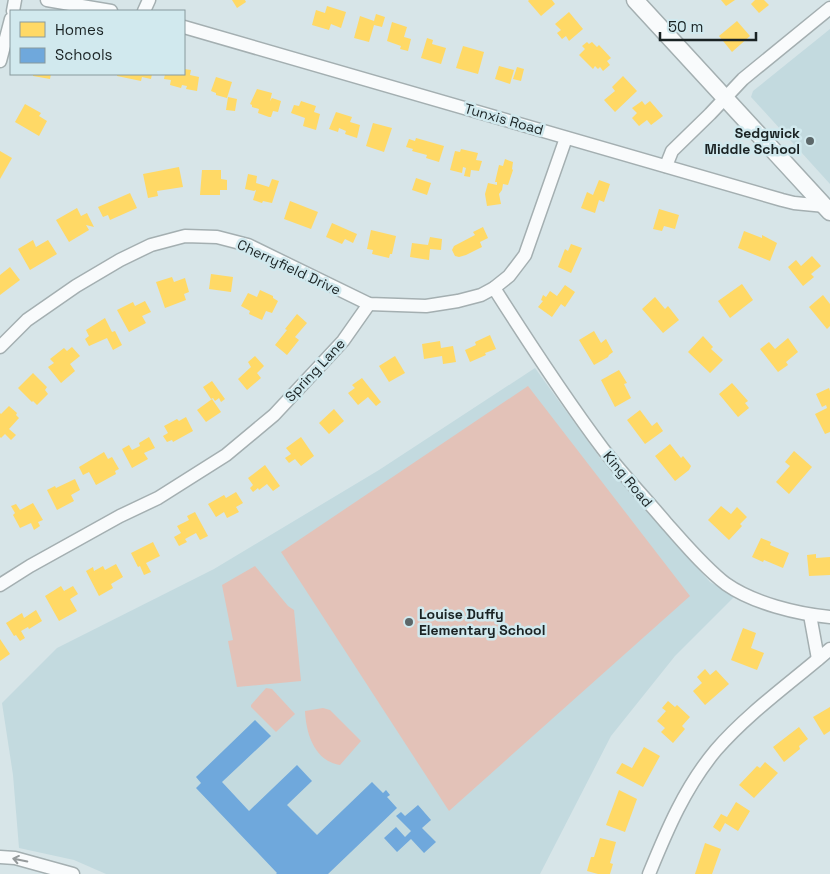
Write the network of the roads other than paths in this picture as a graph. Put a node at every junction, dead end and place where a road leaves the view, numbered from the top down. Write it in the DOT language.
graph roads {
  1 [pos="47,0"];
  2 [pos="635,0"];
  3 [pos="830,8"];
  4 [pos="104,10"];
  5 [pos="10,23"];
  6 [pos="185,27"];
  7 [pos="0,61"];
  8 [pos="725,97"];
  9 [pos="566,138"];
  10 [pos="666,166"];
  11 [pos="827,209"];
  12 [pos="494,288"];
  13 [pos="370,304"];
  14 [pos="0,347"];
  15 [pos="0,585"];
  16 [pos="810,615"];
  17 [pos="830,617"];
  18 [pos="830,649"];
  19 [pos="818,660"];
  20 [pos="0,857"];
  21 [pos="74,874"];
  22 [pos="650,874"];
  1 -- 4 [label="street"];
  2 -- 8 [label="main road"];
  3 -- 8 [label="street"];
  5 -- 7 [label="street"];
  6 -- 9 [label="street, Tunxis Road"];
  8 -- 10 [label="street"];
  8 -- 11 [label="main road"];
  9 -- 10 [label="street, Tunxis Road"];
  9 -- 12 [label="street"];
  10 -- 11 [label="street, Tunxis Road"];
  12 -- 13 [label="street"];
  12 -- 16 [label="street, King Road"];
  13 -- 14 [label="street, Cherryfield Drive"];
  13 -- 15 [label="street, Spring Lane"];
  16 -- 17 [label="street, King Road"];
  16 -- 19 [label="street"];
  18 -- 19 [label="street"];
  19 -- 22 [label="street"];
  21 -- 20 [label="street, one-way"];
}
